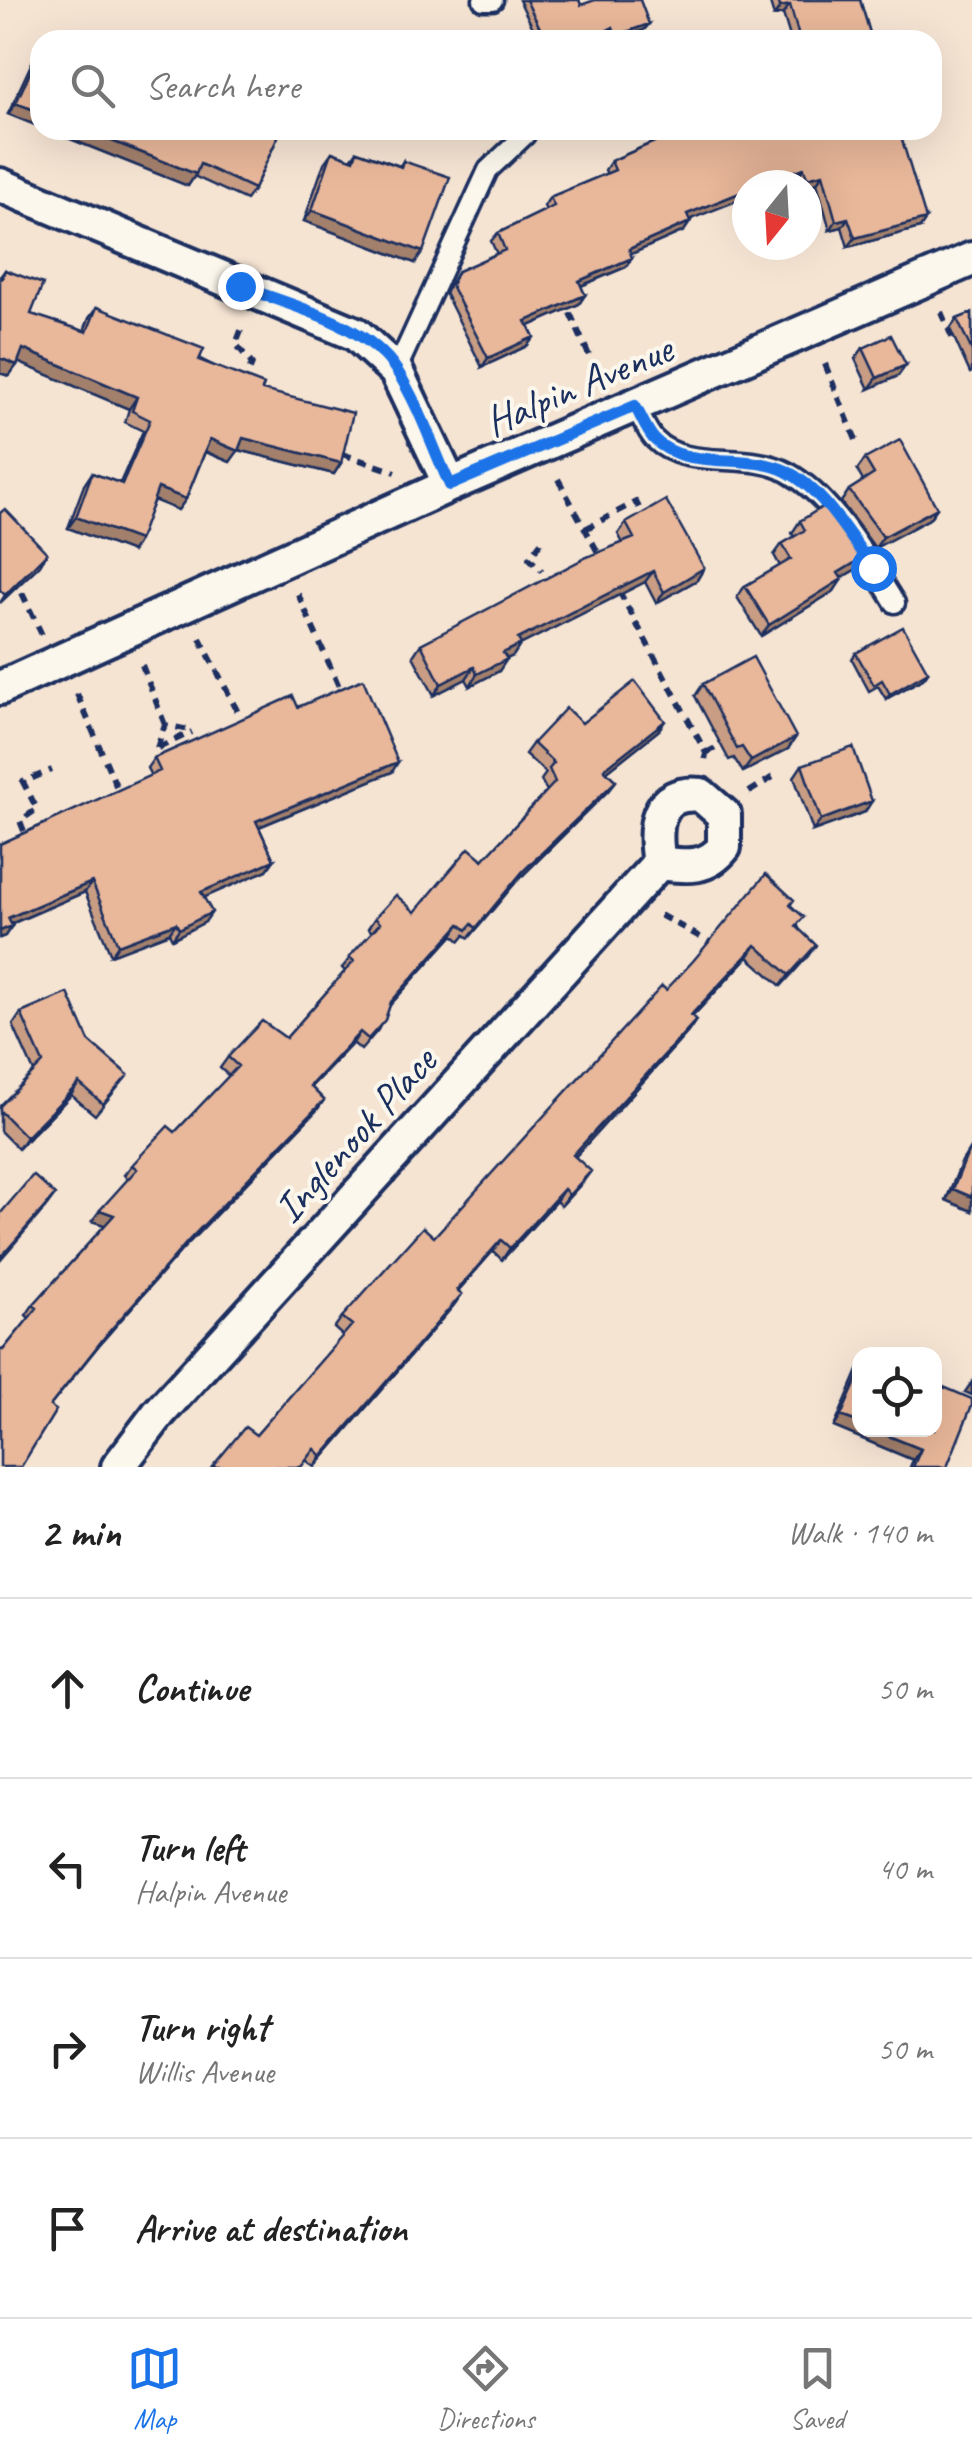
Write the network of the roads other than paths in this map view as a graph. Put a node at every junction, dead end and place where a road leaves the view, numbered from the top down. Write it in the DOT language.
graph roads {
  1 [pos="482,0"];
  2 [pos="494,0"];
  3 [pos="521,140"];
  4 [pos="0,184"];
  5 [pos="972,260"];
  6 [pos="396,370"];
  7 [pos="635,406"];
  8 [pos="450,485"];
  9 [pos="896,603"];
  10 [pos="0,688"];
  11 [pos="659,863"];
  12 [pos="118,1467"];
  1 -- 2 [label="lane"];
  3 -- 6 [label="lane"];
  4 -- 6 [label="street"];
  5 -- 7 [label="street, Halpin Avenue"];
  6 -- 8 [label="street"];
  7 -- 8 [label="street, Halpin Avenue"];
  7 -- 9 [label="lane"];
  8 -- 10 [label="street, Halpin Avenue"];
  11 -- 12 [label="street, Inglenook Place"];
}
